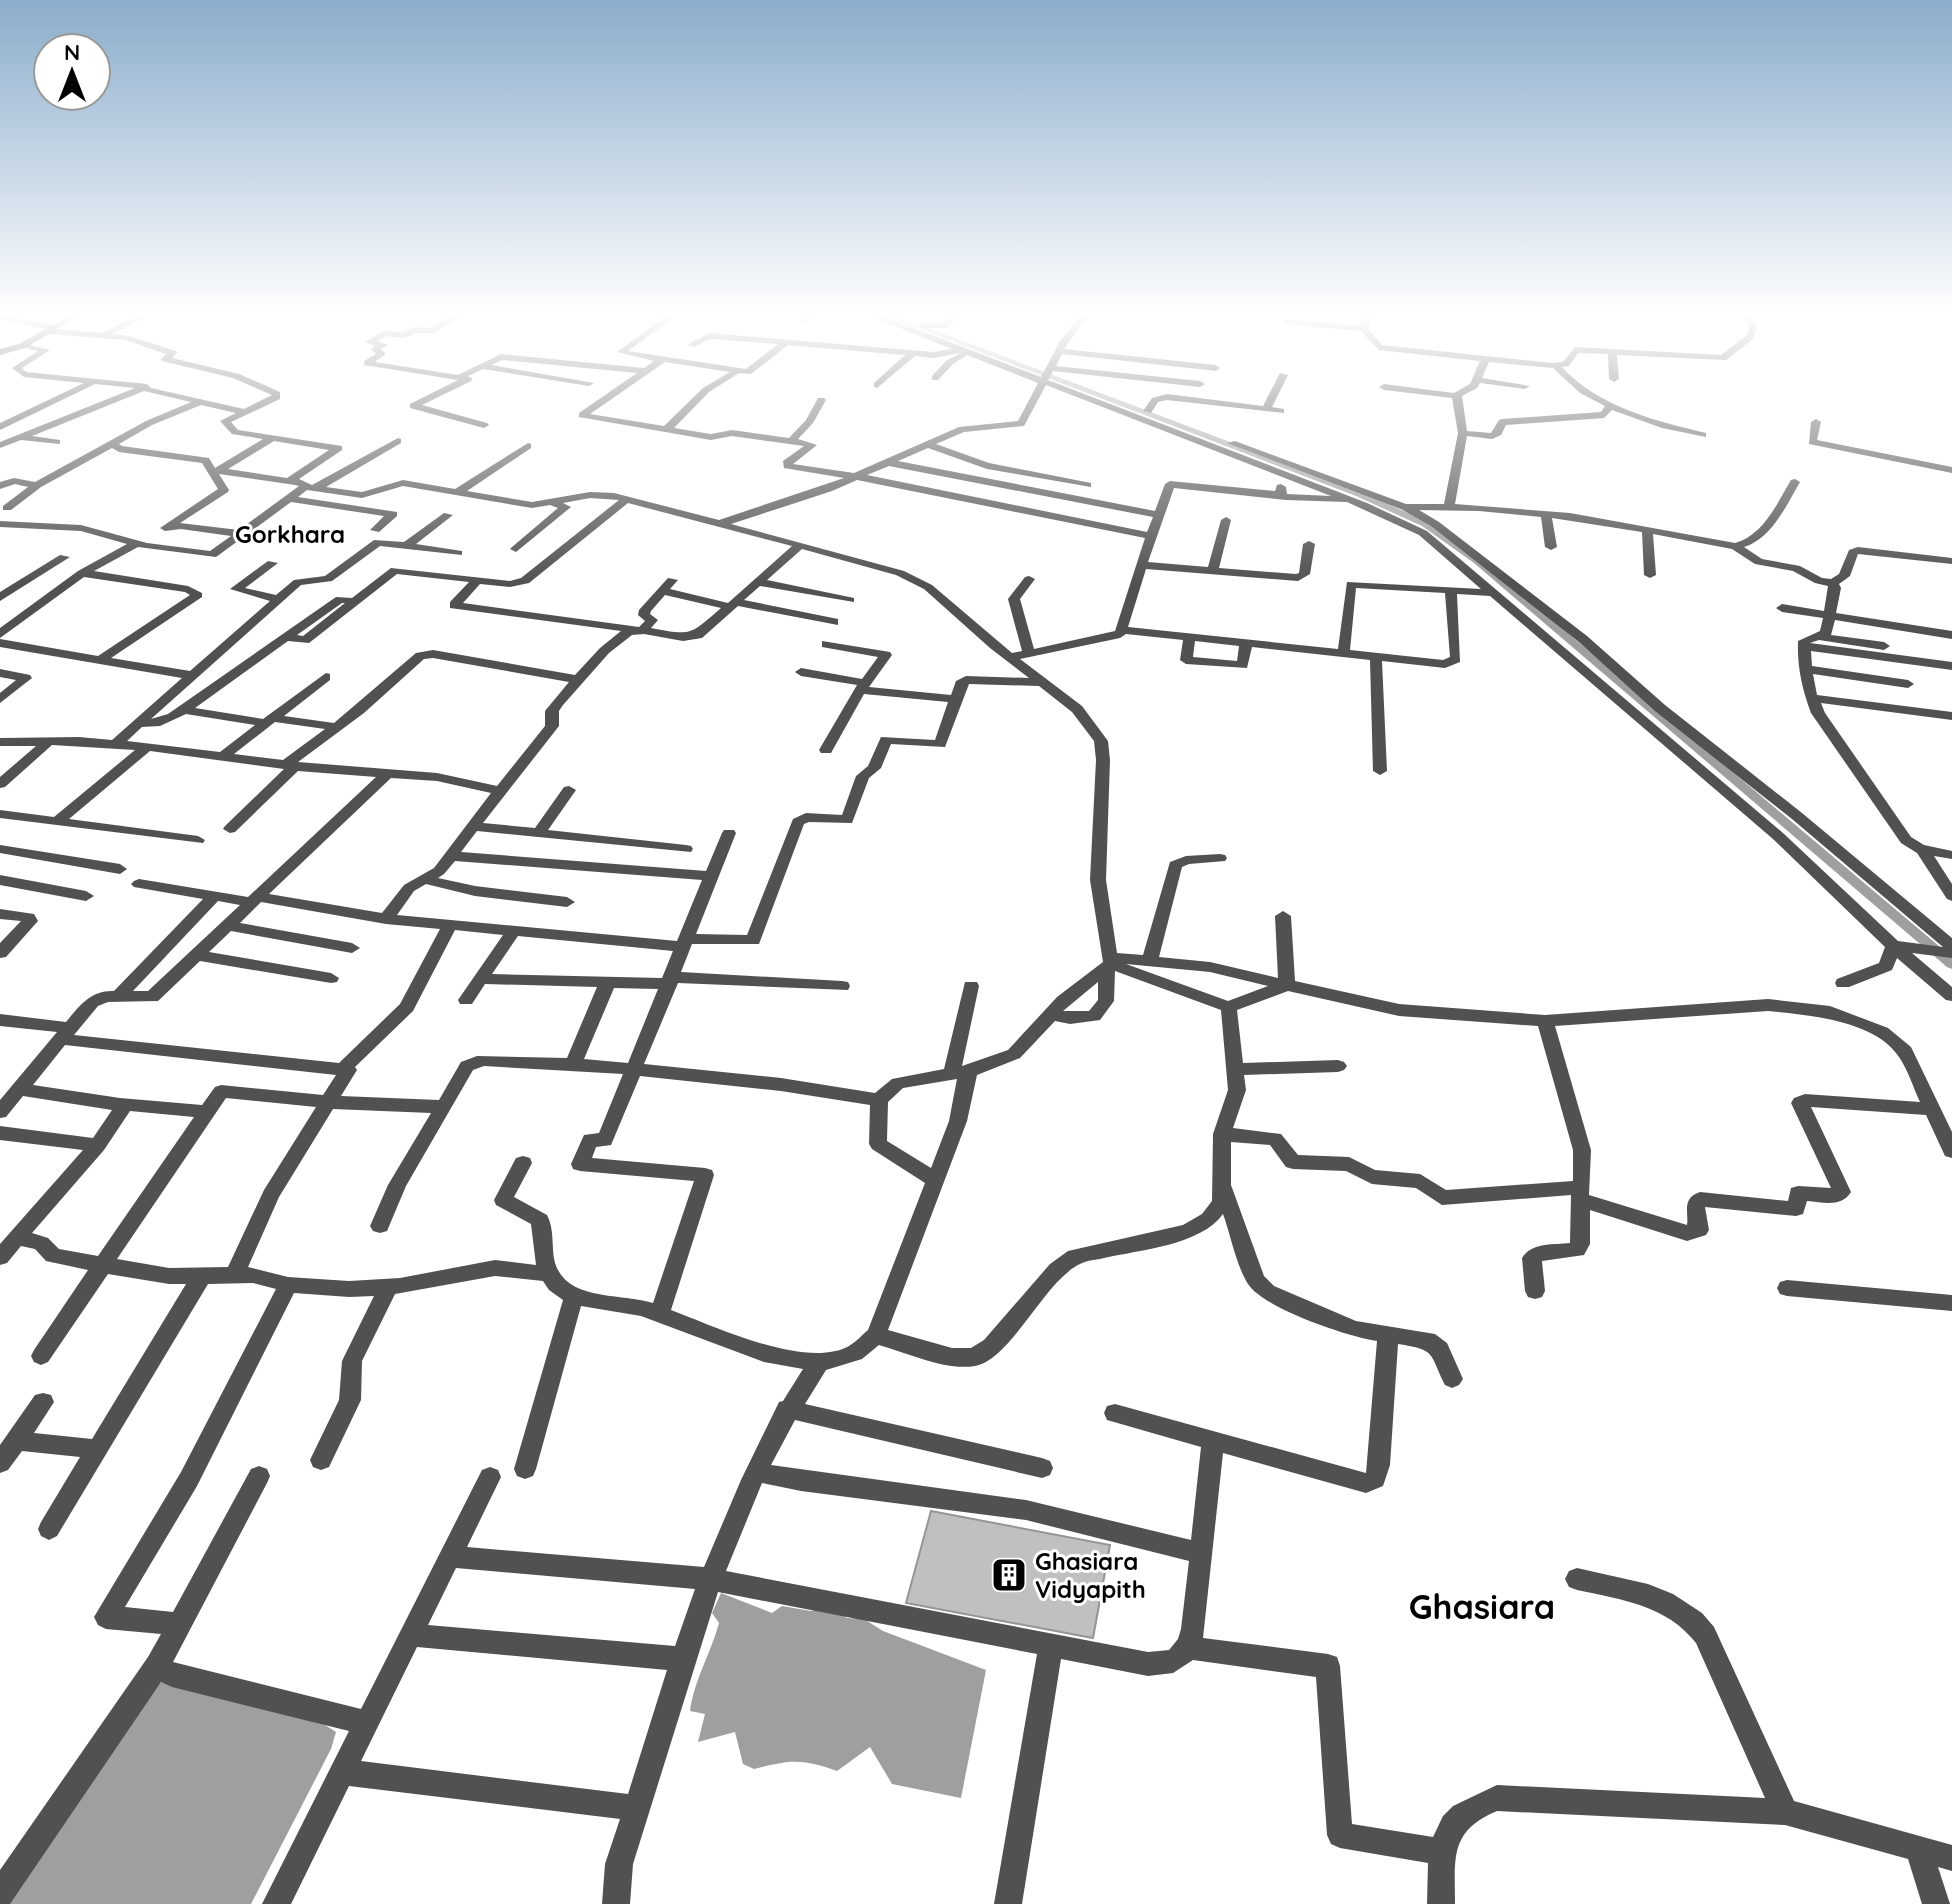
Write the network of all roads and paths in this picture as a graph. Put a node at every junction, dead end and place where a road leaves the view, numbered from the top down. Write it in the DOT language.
graph roads {
  1 [pos="49,405"];
  2 [pos="103,405"];
  3 [pos="194,405"];
  4 [pos="213,405"];
  5 [pos="256,405"];
  6 [pos="416,405"];
  7 [pos="597,405"];
  8 [pos="691,405"];
  9 [pos="818,405"];
  10 [pos="1031,405"];
  11 [pos="1118,405"];
  12 [pos="1131,405"];
  13 [pos="1152,405"];
  14 [pos="1230,405"];
  15 [pos="1268,405"];
  16 [pos="1458,405"];
  17 [pos="1610,406"];
  18 [pos="1266,409"];
  19 [pos="241,411"];
  20 [pos="1148,411"];
  21 [pos="1281,411"];
  22 [pos="1816,422"];
  23 [pos="484,425"];
  24 [pos="0,430"];
  25 [pos="666,430"];
  26 [pos="1463,433"];
  27 [pos="1703,435"];
  28 [pos="20,436"];
  29 [pos="272,438"];
  30 [pos="398,441"];
  31 [pos="791,441"];
  32 [pos="57,442"];
  33 [pos="112,443"];
  34 [pos="322,444"];
  35 [pos="0,445"];
  36 [pos="929,445"];
  37 [pos="259,446"];
  38 [pos="528,446"];
  39 [pos="885,462"];
  40 [pos="369,467"];
  41 [pos="1952,470"];
  42 [pos="1286,475"];
  43 [pos="856,478"];
  44 [pos="293,482"];
  45 [pos="1795,482"];
  46 [pos="37,485"];
  47 [pos="1087,485"];
  48 [pos="0,486"];
  49 [pos="317,488"];
  50 [pos="456,493"];
  51 [pos="1280,495"];
  52 [pos="289,499"];
  53 [pos="627,499"];
  54 [pos="1349,499"];
  55 [pos="549,504"];
  56 [pos="1366,505"];
  57 [pos="1400,506"];
  58 [pos="1449,507"];
  59 [pos="7,508"];
  60 [pos="1546,513"];
  61 [pos="448,515"];
  62 [pos="1159,515"];
  63 [pos="1226,520"];
  64 [pos="0,524"];
  65 [pos="719,524"];
  66 [pos="165,528"];
  67 [pos="1647,529"];
  68 [pos="243,534"];
  69 [pos="1151,536"];
  70 [pos="378,542"];
  71 [pos="1309,544"];
  72 [pos="141,545"];
  73 [pos="407,545"];
  74 [pos="800,545"];
  75 [pos="1735,546"];
  76 [pos="1551,547"];
  77 [pos="516,549"];
  78 [pos="458,553"];
  79 [pos="64,557"];
  80 [pos="1952,561"];
  81 [pos="272,563"];
  82 [pos="1141,565"];
  83 [pos="1213,570"];
  84 [pos="82,573"];
  85 [pos="1650,575"];
  86 [pos="478,579"];
  87 [pos="1029,579"];
  88 [pos="672,580"];
  89 [pos="758,582"];
  90 [pos="1833,583"];
  91 [pos="662,591"];
  92 [pos="1451,592"];
  93 [pos="1494,593"];
  94 [pos="0,597"];
  95 [pos="277,599"];
  96 [pos="850,600"];
  97 [pos="733,604"];
  98 [pos="1782,608"];
  99 [pos="1830,616"];
  100 [pos="834,622"];
  101 [pos="638,630"];
  102 [pos="1123,630"];
  103 [pos="0,634"];
  104 [pos="1952,635"];
  105 [pos="1189,637"];
  106 [pos="1822,637"];
  107 [pos="0,643"];
  108 [pos="1246,643"];
  109 [pos="826,644"];
  110 [pos="1803,646"];
  111 [pos="1344,653"];
  112 [pos="1929,653"];
  113 [pos="1029,654"];
  114 [pos="1012,657"];
  115 [pos="1376,657"];
  116 [pos="100,660"];
  117 [pos="1952,666"];
  118 [pos="1805,669"];
  119 [pos="801,672"];
  120 [pos="0,673"];
  121 [pos="189,675"];
  122 [pos="326,677"];
  123 [pos="581,680"];
  124 [pos="1047,682"];
  125 [pos="1908,684"];
  126 [pos="862,686"];
  127 [pos="1811,698"];
  128 [pos="0,699"];
  129 [pos="955,699"];
  130 [pos="185,710"];
  131 [pos="1952,716"];
  132 [pos="270,721"];
  133 [pos="137,723"];
  134 [pos="336,727"];
  135 [pos="49,741"];
  136 [pos="0,742"];
  137 [pos="115,744"];
  138 [pos="146,747"];
  139 [pos="826,750"];
  140 [pos="224,755"];
  141 [pos="291,765"];
  142 [pos="1380,771"];
  143 [pos="388,773"];
  144 [pos="0,784"];
  145 [pos="569,790"];
  146 [pos="500,791"];
  147 [pos="0,814"];
  148 [pos="56,822"];
  149 [pos="473,826"];
  150 [pos="230,829"];
  151 [pos="729,833"];
  152 [pos="538,834"];
  153 [pos="198,840"];
  154 [pos="0,849"];
  155 [pos="686,849"];
  156 [pos="1923,851"];
  157 [pos="1952,855"];
  158 [pos="451,856"];
  159 [pos="1220,858"];
  160 [pos="120,869"];
  161 [pos="711,876"];
  162 [pos="0,880"];
  163 [pos="427,880"];
  164 [pos="139,884"];
  165 [pos="86,896"];
  166 [pos="215,896"];
  167 [pos="1952,896"];
  168 [pos="254,900"];
  169 [pos="567,902"];
  170 [pos="0,914"];
  171 [pos="1283,916"];
  172 [pos="386,919"];
  173 [pos="226,925"];
  174 [pos="449,926"];
  175 [pos="512,933"];
  176 [pos="686,943"];
  177 [pos="1899,947"];
  178 [pos="352,948"];
  179 [pos="1951,951"];
  180 [pos="0,953"];
  181 [pos="195,955"];
  182 [pos="1150,960"];
  183 [pos="1109,963"];
  184 [pos="331,978"];
  185 [pos="480,979"];
  186 [pos="672,980"];
  187 [pos="608,982"];
  188 [pos="1843,983"];
  189 [pos="1287,985"];
  190 [pos="842,986"];
  191 [pos="971,986"];
  192 [pos="1952,996"];
  193 [pos="118,997"];
  194 [pos="466,1000"];
  195 [pos="1228,1007"];
  196 [pos="1050,1014"];
  197 [pos="0,1020"];
  198 [pos="1545,1021"];
  199 [pos="65,1033"];
  200 [pos="573,1064"];
  201 [pos="1338,1066"];
  202 [pos="345,1067"];
  203 [pos="634,1067"];
  204 [pos="1235,1069"];
  205 [pos="960,1073"];
  206 [pos="18,1089"];
  207 [pos="879,1100"];
  208 [pos="328,1102"];
  209 [pos="122,1104"];
  210 [pos="444,1107"];
  211 [pos="0,1112"];
  212 [pos="204,1112"];
  213 [pos="1942,1118"];
  214 [pos="0,1133"];
  215 [pos="1222,1134"];
  216 [pos="98,1145"];
  217 [pos="1952,1151"];
  218 [pos="523,1163"];
  219 [pos="935,1180"];
  220 [pos="1221,1181"];
  221 [pos="1580,1193"];
  222 [pos="380,1226"];
  223 [pos="6,1246"];
  224 [pos="103,1265"];
  225 [pos="550,1274"];
  226 [pos="234,1275"];
  227 [pos="201,1277"];
  228 [pos="288,1285"];
  229 [pos="388,1288"];
  230 [pos="1787,1288"];
  231 [pos="1535,1291"];
  232 [pos="574,1296"];
  233 [pos="1952,1303"];
  234 [pos="660,1314"];
  235 [pos="1388,1334"];
  236 [pos="876,1335"];
  237 [pos="41,1356"];
  238 [pos="819,1362"];
  239 [pos="1452,1379"];
  240 [pos="43,1402"];
  241 [pos="787,1409"];
  242 [pos="1115,1413"];
  243 [pos="18,1438"];
  244 [pos="1213,1441"];
  245 [pos="97,1449"];
  246 [pos="321,1460"];
  247 [pos="0,1463"];
  248 [pos="1042,1468"];
  249 [pos="525,1469"];
  250 [pos="756,1472"];
  251 [pos="259,1476"];
  252 [pos="490,1477"];
  253 [pos="49,1529"];
  254 [pos="1201,1553"];
  255 [pos="450,1557"];
  256 [pos="710,1579"];
  257 [pos="1577,1579"];
  258 [pos="177,1624"];
  259 [pos="410,1635"];
  260 [pos="1051,1644"];
  261 [pos="1189,1648"];
  262 [pos="684,1659"];
  263 [pos="157,1666"];
  264 [pos="366,1723"];
  265 [pos="342,1772"];
  266 [pos="637,1808"];
  267 [pos="1785,1812"];
  268 [pos="1918,1849"];
  269 [pos="1443,1852"];
  270 [pos="1952,1858"];
  271 [pos="0,1894"];
  272 [pos="276,1904"];
  273 [pos="616,1904"];
  274 [pos="1008,1904"];
  275 [pos="1441,1904"];
  276 [pos="1936,1904"];
  1 -- 24 [label="street"];
  2 -- 28 [label="street"];
  3 -- 33 [label="street"];
  4 -- 19 [label="street"];
  5 -- 19 [label="street"];
  6 -- 23 [label="street"];
  7 -- 25 [label="street"];
  8 -- 25 [label="street"];
  9 -- 31 [label="street"];
  10 -- 36 [label="street"];
  11 -- 42 [label="street"];
  12 -- 20 [label="street"];
  13 -- 20 [label="street"];
  14 -- 18 [label="street"];
  15 -- 18 [label="street"];
  16 -- 26 [label="street"];
  17 -- 26 [label="street"];
  17 -- 27 [label="street"];
  18 -- 21 [label="street"];
  19 -- 29 [label="street"];
  20 -- 57 [label="street"];
  22 -- 41 [label="street"];
  24 -- 28 [label="street"];
  25 -- 31 [label="street"];
  26 -- 58 [label="street"];
  28 -- 32 [label="street"];
  28 -- 35 [label="street"];
  29 -- 34 [label="street"];
  29 -- 37 [label="street"];
  30 -- 49 [label="street"];
  31 -- 43 [label="street"];
  33 -- 46 [label="street"];
  33 -- 66 [label="street"];
  34 -- 37 [label="street"];
  34 -- 44 [label="street"];
  36 -- 39 [label="street"];
  36 -- 47 [label="street"];
  37 -- 44 [label="street"];
  38 -- 50 [label="street"];
  39 -- 43 [label="street"];
  39 -- 62 [label="street"];
  40 -- 49 [label="street"];
  42 -- 51 [label="street"];
  42 -- 54 [label="street"];
  43 -- 65 [label="street"];
  43 -- 69 [label="street"];
  44 -- 49 [label="street"];
  45 -- 75 [label="street"];
  46 -- 48 [label="street"];
  46 -- 59 [label="street"];
  49 -- 50 [label="street"];
  49 -- 52 [label="street"];
  50 -- 55 [label="street"];
  51 -- 54 [label="street"];
  51 -- 62 [label="street"];
  52 -- 68 [label="street"];
  52 -- 70 [label="street"];
  53 -- 55 [label="street"];
  53 -- 65 [label="street"];
  53 -- 86 [label="street"];
  54 -- 56 [label="street"];
  55 -- 77 [label="street"];
  56 -- 57 [label="street"];
  56 -- 93 [label="street"];
  57 -- 58 [label="street"];
  57 -- 179 [label="street"];
  58 -- 60 [label="street"];
  60 -- 67 [label="street"];
  60 -- 76 [label="street"];
  61 -- 73 [label="street"];
  62 -- 69 [label="street"];
  63 -- 83 [label="street"];
  64 -- 72 [label="street"];
  65 -- 74 [label="street"];
  66 -- 68 [label="street"];
  66 -- 72 [label="street"];
  67 -- 75 [label="street"];
  67 -- 85 [label="street"];
  68 -- 72 [label="street"];
  69 -- 82 [label="street"];
  70 -- 73 [label="street"];
  70 -- 95 [label="street"];
  71 -- 83 [label="street"];
  72 -- 84 [label="street"];
  73 -- 78 [label="street"];
  74 -- 89 [label="street"];
  74 -- 114 [label="street"];
  75 -- 90 [label="street"];
  79 -- 94 [label="street"];
  80 -- 90 [label="street"];
  81 -- 95 [label="street"];
  82 -- 83 [label="street"];
  82 -- 102 [label="street"];
  84 -- 103 [label="street"];
  84 -- 116 [label="street"];
  86 -- 101 [label="street"];
  86 -- 130 [label="street"];
  87 -- 113 [label="street"];
  88 -- 91 [label="street"];
  89 -- 96 [label="street"];
  89 -- 97 [label="street"];
  90 -- 99 [label="street"];
  91 -- 97 [label="street"];
  91 -- 101 [label="street"];
  92 -- 93 [label="street"];
  92 -- 111 [label="street"];
  92 -- 115 [label="street"];
  93 -- 177 [label="street"];
  95 -- 121 [label="street"];
  97 -- 100 [label="street"];
  97 -- 101 [label="street"];
  98 -- 99 [label="street"];
  99 -- 104 [label="street"];
  99 -- 106 [label="street"];
  101 -- 123 [label="street"];
  102 -- 105 [label="street"];
  102 -- 113 [label="street"];
  105 -- 108 [label="street"];
  105 -- 108 [label="street"];
  106 -- 110 [label="street"];
  106 -- 112 [label="street"];
  107 -- 116 [label="street"];
  108 -- 111 [label="street"];
  109 -- 126 [label="street"];
  110 -- 117 [label="street"];
  110 -- 118 [label="street"];
  111 -- 115 [label="street"];
  113 -- 114 [label="street"];
  114 -- 124 [label="street"];
  115 -- 142 [label="street"];
  116 -- 121 [label="street"];
  118 -- 125 [label="street"];
  118 -- 127 [label="street"];
  119 -- 126 [label="street"];
  120 -- 128 [label="street"];
  121 -- 133 [label="street"];
  122 -- 132 [label="street"];
  123 -- 134 [label="street"];
  123 -- 146 [label="street"];
  124 -- 129 [label="street"];
  124 -- 183 [label="street"];
  126 -- 129 [label="street"];
  126 -- 139 [label="street"];
  127 -- 131 [label="street"];
  127 -- 156 [label="street"];
  129 -- 176 [label="street"];
  130 -- 132 [label="street"];
  130 -- 133 [label="street"];
  132 -- 134 [label="street"];
  132 -- 140 [label="street"];
  133 -- 137 [label="street"];
  134 -- 141 [label="street"];
  135 -- 136 [label="street"];
  135 -- 137 [label="street"];
  135 -- 144 [label="street"];
  137 -- 138 [label="street"];
  138 -- 140 [label="street"];
  138 -- 148 [label="street"];
  140 -- 141 [label="street"];
  141 -- 143 [label="street"];
  141 -- 150 [label="street"];
  143 -- 146 [label="street"];
  143 -- 168 [label="street"];
  145 -- 152 [label="street"];
  146 -- 149 [label="street"];
  147 -- 148 [label="street"];
  148 -- 153 [label="street"];
  149 -- 152 [label="street"];
  149 -- 158 [label="street"];
  151 -- 161 [label="street"];
  152 -- 155 [label="street"];
  154 -- 160 [label="street"];
  156 -- 157 [label="street"];
  156 -- 167 [label="street"];
  158 -- 161 [label="street"];
  158 -- 163 [label="street"];
  159 -- 182 [label="street"];
  161 -- 176 [label="street"];
  162 -- 165 [label="street"];
  163 -- 169 [label="street"];
  163 -- 172 [label="street"];
  164 -- 166 [label="street"];
  166 -- 168 [label="street"];
  166 -- 193 [label="street"];
  168 -- 172 [label="street"];
  168 -- 173 [label="street"];
  170 -- 180 [label="street"];
  171 -- 189 [label="street"];
  172 -- 174 [label="street"];
  173 -- 178 [label="street"];
  173 -- 181 [label="street"];
  174 -- 175 [label="street"];
  174 -- 202 [label="street"];
  175 -- 176 [label="street"];
  175 -- 185 [label="street"];
  176 -- 186 [label="street"];
  177 -- 179 [label="street"];
  177 -- 188 [label="street"];
  177 -- 192 [label="street"];
  181 -- 184 [label="street"];
  181 -- 193 [label="street"];
  182 -- 183 [label="street"];
  182 -- 189 [label="street"];
  183 -- 195 [label="street"];
  183 -- 196 [label="street"];
  183 -- 196 [label="street"];
  185 -- 187 [label="street"];
  185 -- 194 [label="street"];
  186 -- 187 [label="street"];
  186 -- 190 [label="street"];
  186 -- 203 [label="street"];
  187 -- 200 [label="street"];
  189 -- 195 [label="street"];
  189 -- 198 [label="street"];
  191 -- 205 [label="street"];
  193 -- 199 [label="street"];
  195 -- 204 [label="street"];
  196 -- 205 [label="street"];
  197 -- 199 [label="street"];
  198 -- 213 [label="street"];
  198 -- 221 [label="street"];
  199 -- 202 [label="street"];
  199 -- 206 [label="street"];
  200 -- 203 [label="street"];
  200 -- 210 [label="street"];
  201 -- 204 [label="street"];
  202 -- 208 [label="street"];
  203 -- 207 [label="street"];
  203 -- 234 [label="street"];
  204 -- 215 [label="street"];
  205 -- 207 [label="street"];
  205 -- 219 [label="street"];
  206 -- 209 [label="street"];
  206 -- 211 [label="street"];
  207 -- 219 [label="street"];
  208 -- 210 [label="street"];
  208 -- 212 [label="street"];
  208 -- 226 [label="street"];
  209 -- 212 [label="street"];
  209 -- 216 [label="street"];
  210 -- 222 [label="street"];
  212 -- 224 [label="street"];
  213 -- 217 [label="street"];
  213 -- 221 [label="street"];
  214 -- 216 [label="street"];
  215 -- 220 [label="street"];
  215 -- 221 [label="street"];
  216 -- 223 [label="street"];
  218 -- 225 [label="street"];
  219 -- 236 [label="street"];
  220 -- 235 [label="street"];
  220 -- 236 [label="street"];
  221 -- 231 [label="street"];
  223 -- 224 [label="street"];
  224 -- 227 [label="street"];
  224 -- 237 [label="street"];
  225 -- 229 [label="street"];
  225 -- 232 [label="street"];
  226 -- 227 [label="street"];
  226 -- 228 [label="street"];
  227 -- 245 [label="street"];
  228 -- 229 [label="street"];
  228 -- 258 [label="street"];
  229 -- 246 [label="street"];
  230 -- 233 [label="street"];
  232 -- 234 [label="street"];
  232 -- 249 [label="street"];
  234 -- 238 [label="street"];
  235 -- 239 [label="street"];
  235 -- 244 [label="street"];
  236 -- 238 [label="street"];
  238 -- 241 [label="street"];
  240 -- 243 [label="street"];
  241 -- 248 [label="street"];
  241 -- 250 [label="street"];
  242 -- 244 [label="street"];
  243 -- 245 [label="street"];
  243 -- 247 [label="street"];
  244 -- 254 [label="street"];
  245 -- 253 [label="street"];
  250 -- 254 [label="street"];
  250 -- 256 [label="street"];
  251 -- 258 [label="street"];
  252 -- 255 [label="street"];
  254 -- 261 [label="street"];
  255 -- 256 [label="street"];
  255 -- 259 [label="street"];
  256 -- 260 [label="street"];
  256 -- 262 [label="street"];
  257 -- 267 [label="street"];
  258 -- 263 [label="street"];
  259 -- 262 [label="street"];
  259 -- 264 [label="street"];
  260 -- 261 [label="street"];
  260 -- 274 [label="street"];
  261 -- 269 [label="street"];
  262 -- 266 [label="street"];
  263 -- 264 [label="street"];
  263 -- 271 [label="street"];
  264 -- 265 [label="street"];
  265 -- 266 [label="street"];
  265 -- 272 [label="street"];
  266 -- 273 [label="street"];
  267 -- 268 [label="street"];
  267 -- 269 [label="street"];
  268 -- 270 [label="street"];
  268 -- 276 [label="street"];
  269 -- 275 [label="street"];
}
